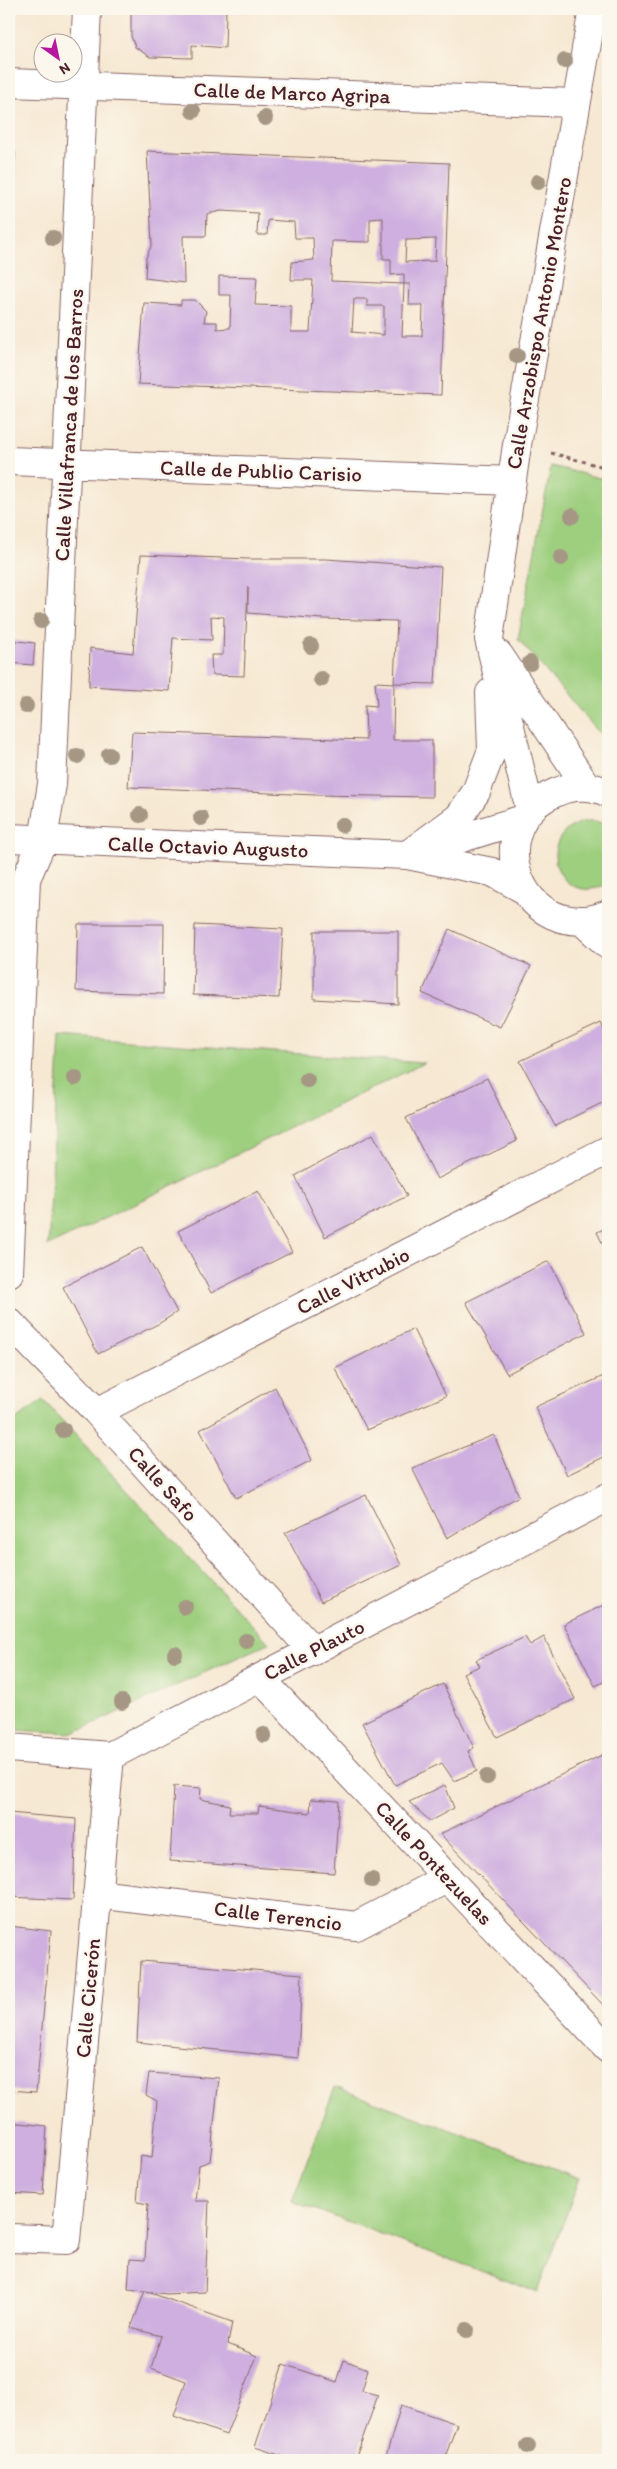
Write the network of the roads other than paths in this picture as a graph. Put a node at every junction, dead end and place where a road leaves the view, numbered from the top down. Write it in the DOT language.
graph roads {
  1 [pos="87,9"];
  2 [pos="593,9"];
  3 [pos="9,83"];
  4 [pos="84,86"];
  5 [pos="576,103"];
  6 [pos="9,461"];
  7 [pos="68,463"];
  8 [pos="512,481"];
  9 [pos="489,639"];
  10 [pos="598,790"];
  11 [pos="526,814"];
  12 [pos="9,838"];
  13 [pos="43,840"];
  14 [pos="407,855"];
  15 [pos="523,889"];
  16 [pos="608,914"];
  17 [pos="581,920"];
  18 [pos="608,945"];
  19 [pos="608,1150"];
  20 [pos="9,1273"];
  21 [pos="9,1322"];
  22 [pos="97,1412"];
  23 [pos="608,1498"];
  24 [pos="313,1651"];
  25 [pos="260,1678"];
  26 [pos="9,1748"];
  27 [pos="110,1756"];
  28 [pos="448,1878"];
  29 [pos="97,1894"];
  30 [pos="608,2049"];
  31 [pos="9,2238"];
  1 -- 4 [label="street, Calle Villafranca de los Barros"];
  2 -- 5 [label="street, Calle Arzobispo Antonio Montero"];
  3 -- 4 [label="street, Calle de Marco Agripa"];
  4 -- 5 [label="street, Calle de Marco Agripa"];
  4 -- 7 [label="street, Calle Villafranca de los Barros"];
  5 -- 8 [label="street, Calle Arzobispo Antonio Montero"];
  6 -- 7 [label="street, Calle de Publio Carisio"];
  7 -- 8 [label="street, Calle de Publio Carisio"];
  7 -- 13 [label="street, Calle Villafranca de los Barros"];
  8 -- 9 [label="street, Calle Arzobispo Antonio Montero"];
  9 -- 10 [label="street"];
  9 -- 11 [label="street, Calle Arzobispo Antonio Montero"];
  9 -- 14 [label="street"];
  10 -- 11 [label="street"];
  11 -- 14 [label="street, Calle Octavio Augusto"];
  11 -- 15 [label="street"];
  12 -- 13 [label="street, Calle Octavio Augusto"];
  13 -- 14 [label="street, Calle Octavio Augusto"];
  13 -- 20 [label="street"];
  14 -- 15 [label="street, Calle Octavio Augusto"];
  15 -- 17 [label="street"];
  16 -- 17 [label="street"];
  17 -- 18 [label="street"];
  19 -- 22 [label="street, Calle Vitrubio"];
  21 -- 22 [label="street, Calle Safo"];
  22 -- 24 [label="street, Calle Safo"];
  23 -- 24 [label="street, Calle Plauto"];
  24 -- 25 [label="street, Calle Plauto"];
  25 -- 27 [label="street, Calle Plauto"];
  25 -- 28 [label="street, Calle Pontezuelas"];
  26 -- 27 [label="street"];
  27 -- 29 [label="street, Calle Cicerón"];
  28 -- 29 [label="street, Calle Terencio"];
  28 -- 30 [label="street, Calle Pontezuelas"];
  29 -- 31 [label="street, Calle Cicerón"];
}
